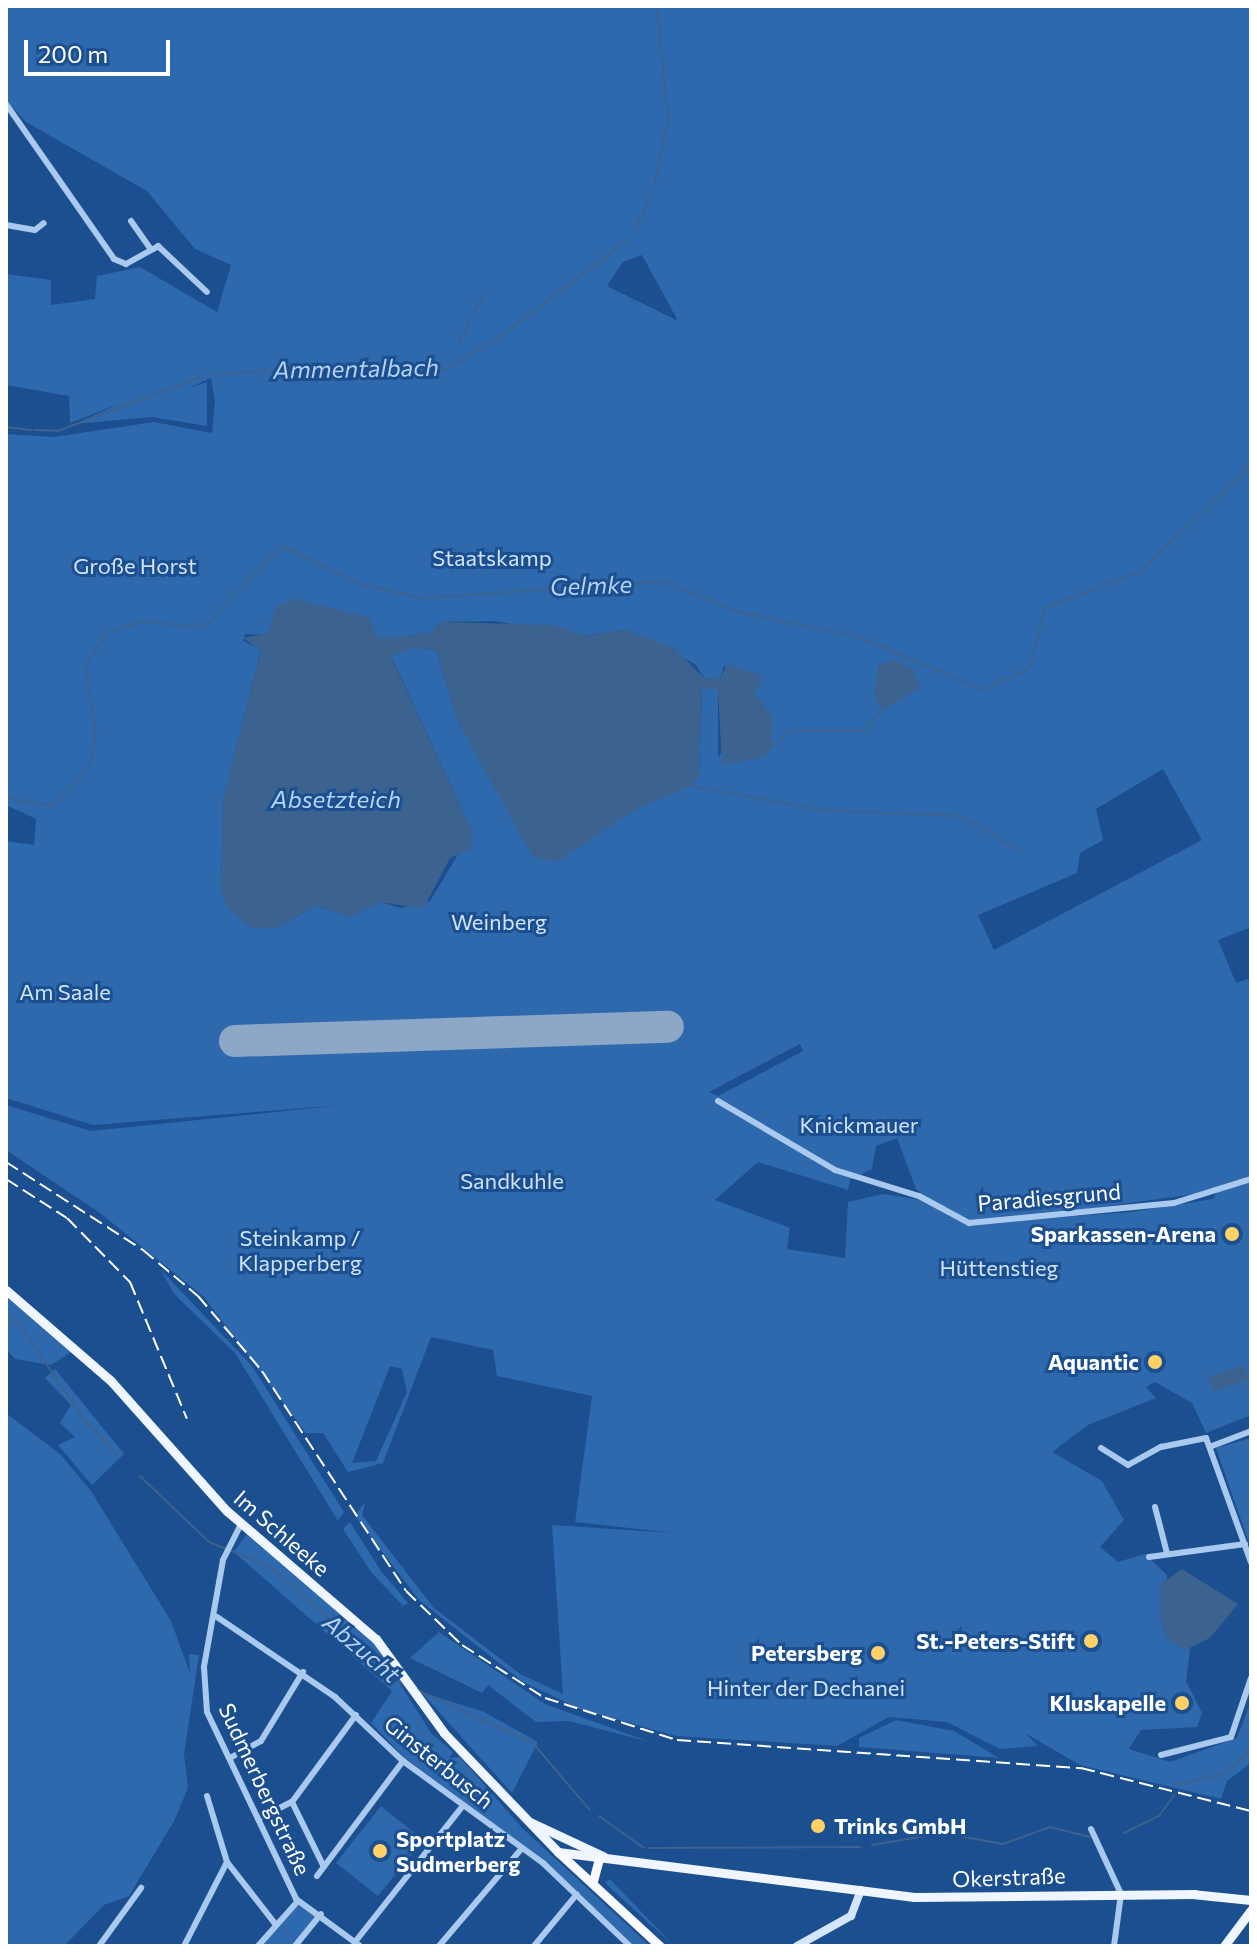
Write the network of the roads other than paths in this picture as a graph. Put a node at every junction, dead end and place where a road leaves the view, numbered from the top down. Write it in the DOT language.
graph roads {
  1 [pos="6,104"];
  2 [pos="131,221"];
  3 [pos="44,223"];
  4 [pos="6,225"];
  5 [pos="150,248"];
  6 [pos="207,292"];
  7 [pos="718,1101"];
  8 [pos="1251,1179"];
  9 [pos="6,1290"];
  10 [pos="1251,1431"];
  11 [pos="1212,1446"];
  12 [pos="1101,1448"];
  13 [pos="1155,1507"];
  14 [pos="241,1524"];
  15 [pos="1245,1544"];
  16 [pos="1167,1553"];
  17 [pos="1149,1557"];
  18 [pos="1251,1562"];
  19 [pos="217,1617"];
  20 [pos="303,1672"];
  21 [pos="1251,1678"];
  22 [pos="356,1715"];
  23 [pos="1161,1755"];
  24 [pos="230,1758"];
  25 [pos="403,1761"];
  26 [pos="207,1796"];
  27 [pos="292,1802"];
  28 [pos="462,1807"];
  29 [pos="519,1816"];
  30 [pos="258,1819"];
  31 [pos="1091,1829"];
  32 [pos="522,1848"];
  33 [pos="558,1852"];
  34 [pos="599,1859"];
  35 [pos="610,1859"];
  36 [pos="227,1862"];
  37 [pos="324,1867"];
  38 [pos="317,1876"];
  39 [pos="593,1881"];
  40 [pos="141,1888"];
  41 [pos="860,1890"];
  42 [pos="577,1894"];
  43 [pos="1121,1894"];
  44 [pos="1250,1900"];
  45 [pos="298,1901"];
  46 [pos="321,1914"];
  47 [pos="1251,1920"];
  48 [pos="276,1925"];
  49 [pos="357,1944"];
  50 [pos="99,1946"];
  51 [pos="184,1946"];
  52 [pos="258,1946"];
  53 [pos="295,1946"];
  54 [pos="439,1946"];
  55 [pos="534,1946"];
  56 [pos="630,1946"];
  57 [pos="660,1946"];
  58 [pos="797,1946"];
  59 [pos="1114,1946"];
  60 [pos="1226,1946"];
  1 -- 5 [label="street"];
  2 -- 5 [label="street"];
  3 -- 4 [label="street"];
  5 -- 6 [label="street"];
  7 -- 8 [label="street, Paradiesgrund"];
  9 -- 14 [label="main road, Im Schleeke"];
  10 -- 11 [label="street"];
  11 -- 12 [label="street"];
  11 -- 15 [label="street"];
  13 -- 16 [label="street"];
  14 -- 19 [label="street, Sudmerbergstraße"];
  14 -- 29 [label="main road, Im Schleeke"];
  15 -- 16 [label="street"];
  15 -- 18 [label="street"];
  16 -- 17 [label="street"];
  19 -- 20 [label="street, Ginsterbusch"];
  19 -- 24 [label="street, Sudmerbergstraße"];
  20 -- 22 [label="street, Ginsterbusch"];
  20 -- 24 [label="street"];
  21 -- 23 [label="street"];
  22 -- 25 [label="street, Ginsterbusch"];
  22 -- 27 [label="street"];
  24 -- 30 [label="street, Sudmerbergstraße"];
  25 -- 28 [label="street, Ginsterbusch"];
  25 -- 37 [label="street"];
  26 -- 36 [label="street"];
  27 -- 30 [label="street"];
  27 -- 37 [label="street"];
  28 -- 32 [label="street, Ginsterbusch"];
  28 -- 49 [label="street"];
  29 -- 33 [label="main road, Im Schleeke"];
  29 -- 35 [label="main road, Im Schleeke"];
  30 -- 45 [label="street, Sudmerbergstraße"];
  31 -- 43 [label="street"];
  32 -- 42 [label="street, Ginsterbusch"];
  32 -- 54 [label="street"];
  33 -- 34 [label="main road, Im Schleeke"];
  33 -- 39 [label="highway"];
  34 -- 35 [label="main road, Im Schleeke"];
  34 -- 39 [label="highway"];
  35 -- 41 [label="main road, Im Schleeke"];
  36 -- 48 [label="street"];
  36 -- 51 [label="street"];
  37 -- 38 [label="street"];
  39 -- 57 [label="highway"];
  40 -- 50 [label="street"];
  41 -- 43 [label="main road, Okerstraße"];
  41 -- 58 [label="main road"];
  42 -- 55 [label="street"];
  42 -- 56 [label="street, Ginsterbusch"];
  43 -- 44 [label="main road, Okerstraße"];
  43 -- 59 [label="street"];
  44 -- 60 [label="main road"];
  45 -- 46 [label="street, Sudmerbergstraße"];
  45 -- 48 [label="street"];
  46 -- 49 [label="street, Sudmerbergstraße"];
  46 -- 53 [label="street"];
  47 -- 60 [label="main road"];
  48 -- 52 [label="street"];
}
